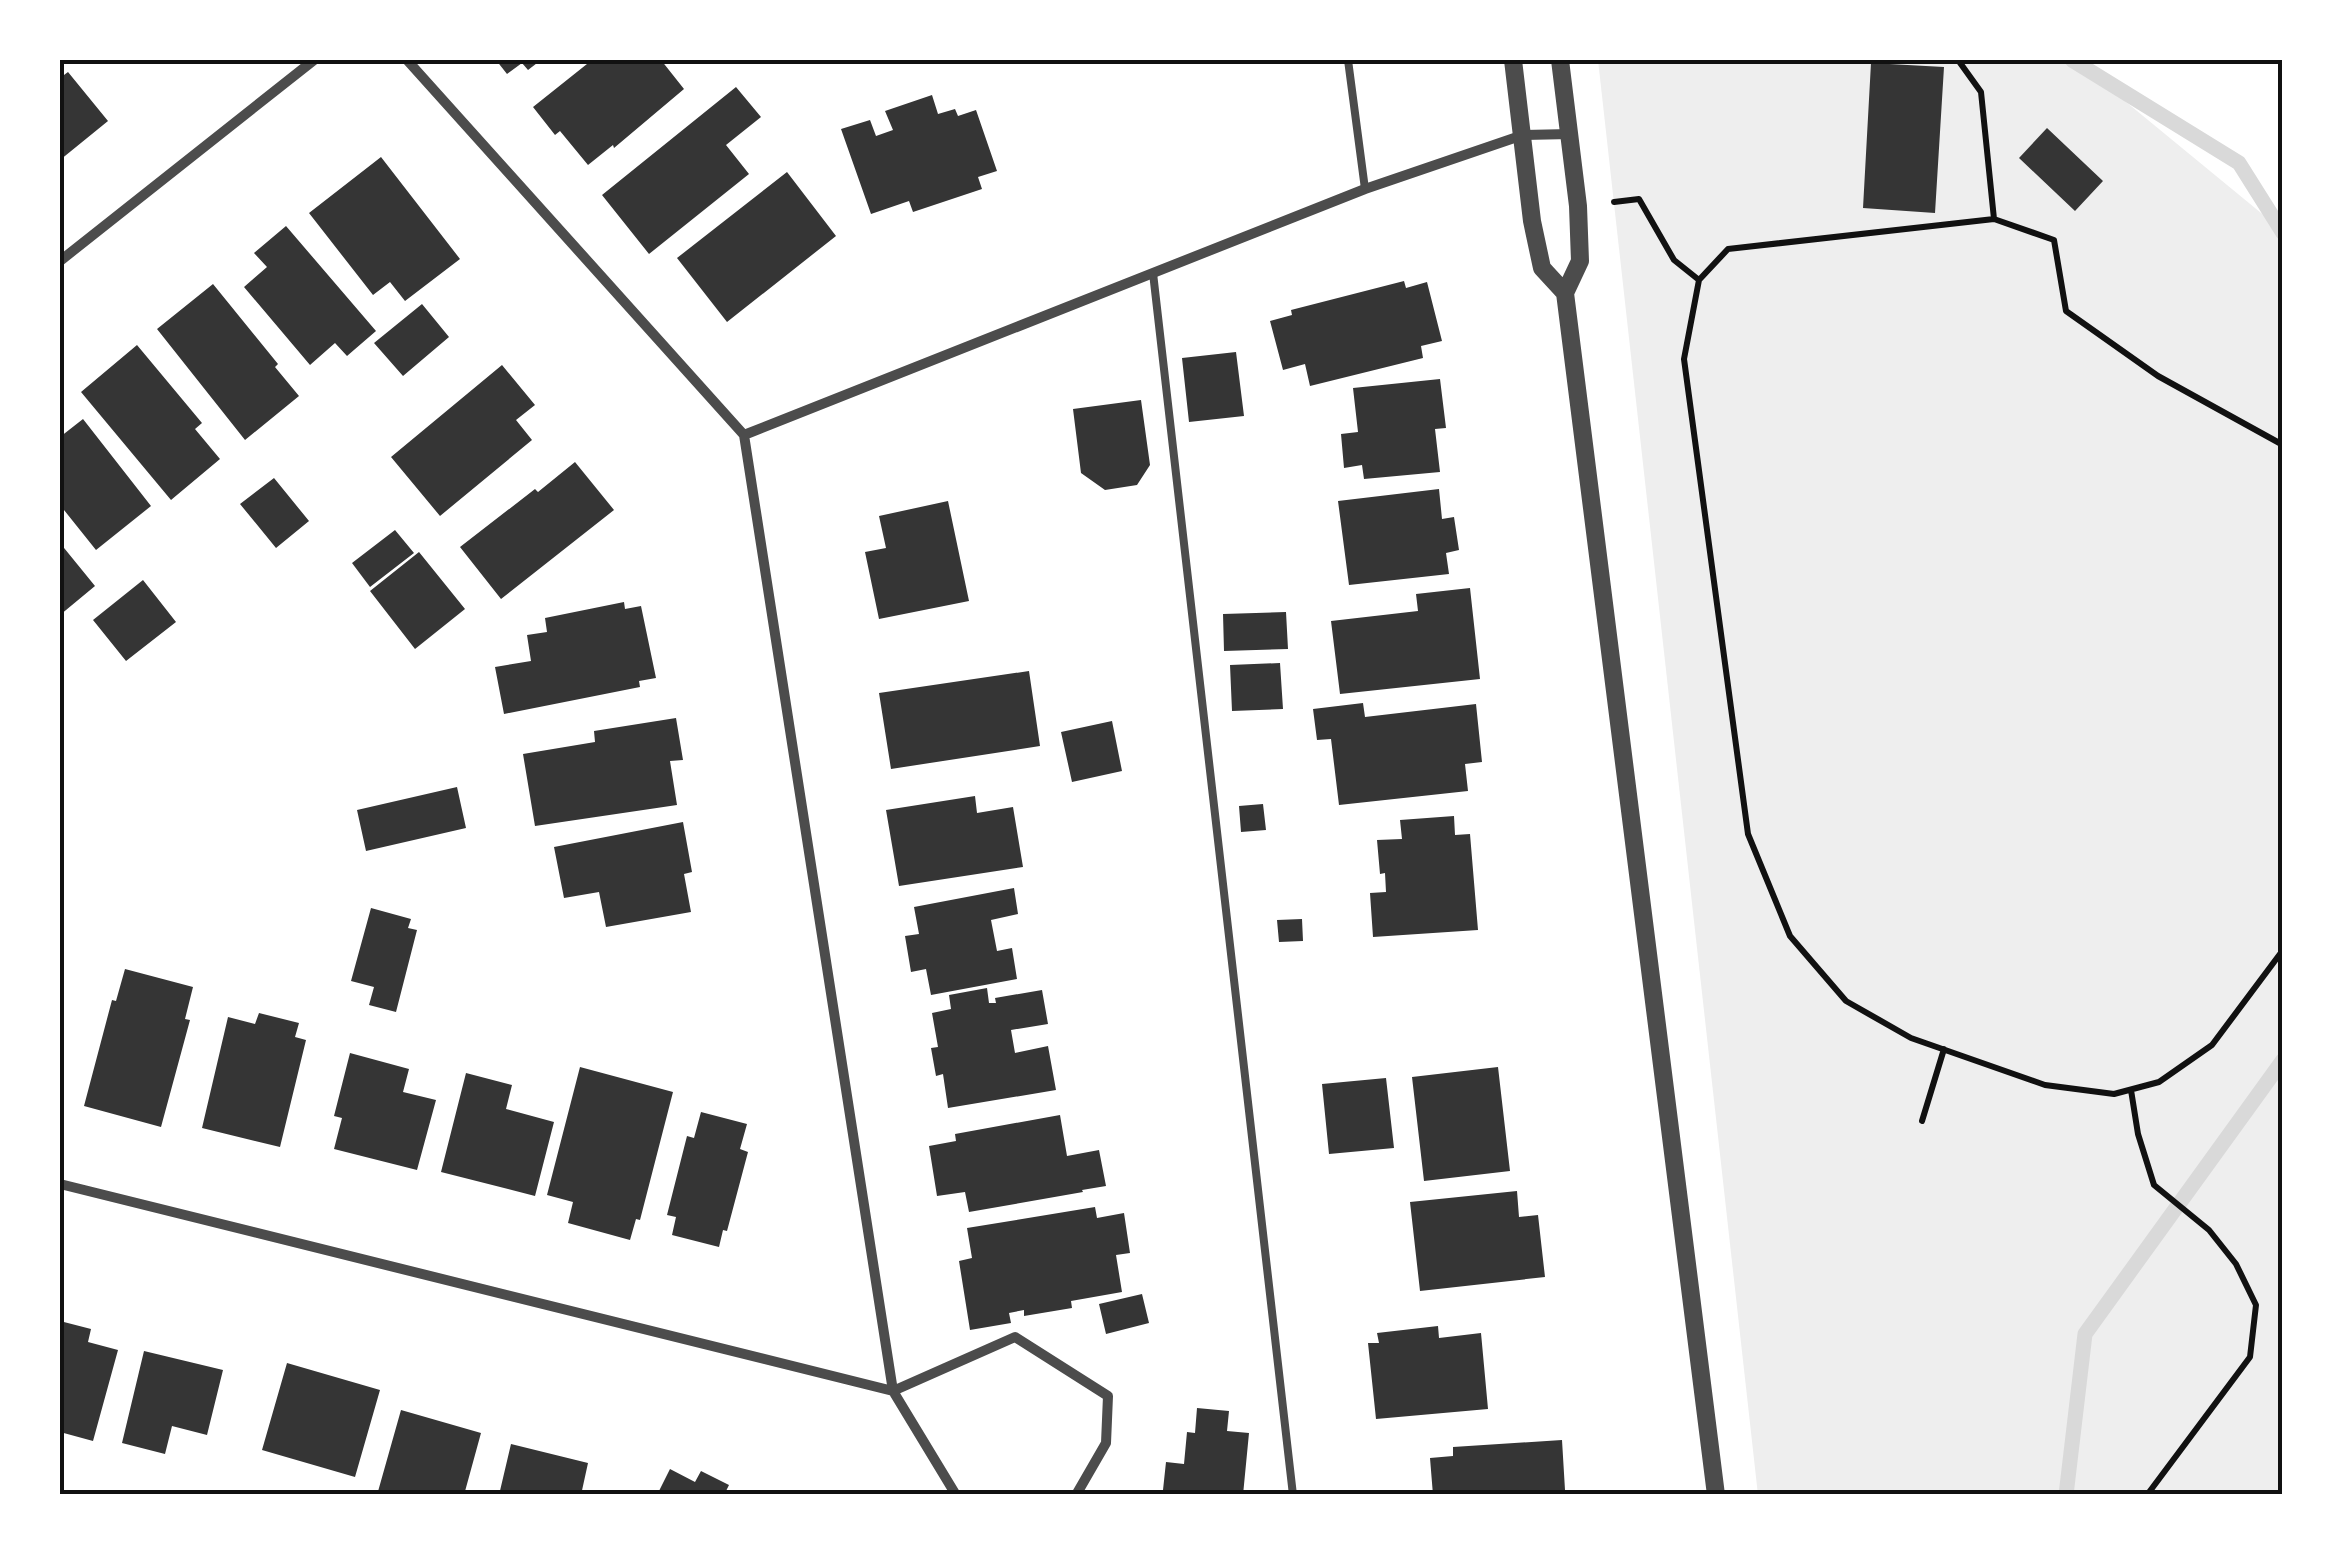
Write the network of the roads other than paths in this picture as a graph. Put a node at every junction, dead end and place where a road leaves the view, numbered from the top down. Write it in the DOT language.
graph roads {
  1 [pos="314,60"];
  2 [pos="407,60"];
  3 [pos="1348,60"];
  4 [pos="1513,60"];
  5 [pos="1560,60"];
  6 [pos="1570,134"];
  7 [pos="1523,135"];
  8 [pos="1365,189"];
  9 [pos="60,262"];
  10 [pos="1153,273"];
  11 [pos="1565,294"];
  12 [pos="744,435"];
  13 [pos="60,1184"];
  14 [pos="893,1391"];
  15 [pos="956,1495"];
  16 [pos="1076,1495"];
  17 [pos="1293,1495"];
  18 [pos="1716,1495"];
  1 -- 9 [label="street"];
  2 -- 12 [label="street"];
  3 -- 8 [label="lane"];
  4 -- 7 [label="street"];
  5 -- 6 [label="street"];
  6 -- 7 [label="street"];
  6 -- 11 [label="street"];
  7 -- 8 [label="street"];
  7 -- 11 [label="street"];
  8 -- 10 [label="street"];
  10 -- 12 [label="street"];
  10 -- 17 [label="lane"];
  11 -- 18 [label="street"];
  12 -- 14 [label="street"];
  13 -- 14 [label="street"];
  14 -- 15 [label="street"];
  14 -- 16 [label="street"];
}
